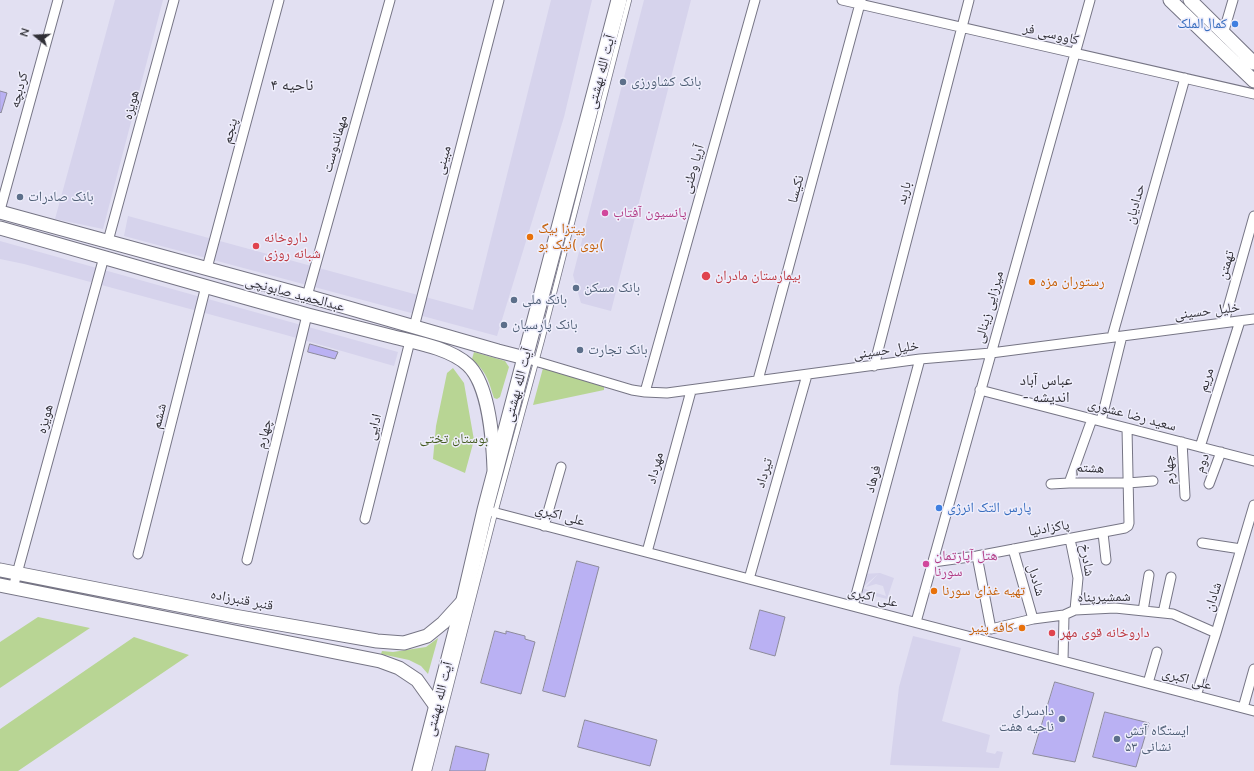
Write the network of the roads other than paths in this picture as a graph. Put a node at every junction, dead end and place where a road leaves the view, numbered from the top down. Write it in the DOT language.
graph roads {
  1 [pos="58,0"];
  2 [pos="174,0"];
  3 [pos="279,0"];
  4 [pos="390,0"];
  5 [pos="499,0"];
  6 [pos="619,0"];
  7 [pos="629,0"];
  8 [pos="755,0"];
  9 [pos="842,0"];
  10 [pos="969,0"];
  11 [pos="1090,0"];
  12 [pos="1170,0"];
  13 [pos="1190,0"];
  14 [pos="1233,0"];
  15 [pos="861,2"];
  16 [pos="962,27"];
  17 [pos="1224,34"];
  18 [pos="1075,53"];
  19 [pos="1254,63"];
  20 [pos="1185,78"];
  21 [pos="1254,81"];
  22 [pos="1254,94"];
  23 [pos="0,211"];
  24 [pos="1254,216"];
  25 [pos="0,228"];
  26 [pos="108,241"];
  27 [pos="104,257"];
  28 [pos="207,268"];
  29 [pos="206,286"];
  30 [pos="307,296"];
  31 [pos="307,314"];
  32 [pos="1254,319"];
  33 [pos="1240,321"];
  34 [pos="1224,322"];
  35 [pos="414,327"];
  36 [pos="1122,336"];
  37 [pos="1112,337"];
  38 [pos="410,341"];
  39 [pos="991,353"];
  40 [pos="920,359"];
  41 [pos="531,360"];
  42 [pos="874,366"];
  43 [pos="807,375"];
  44 [pos="758,380"];
  45 [pos="980,390"];
  46 [pos="691,391"];
  47 [pos="645,392"];
  48 [pos="1092,419"];
  49 [pos="1102,421"];
  50 [pos="1127,428"];
  51 [pos="1182,442"];
  52 [pos="1200,447"];
  53 [pos="1221,452"];
  54 [pos="1254,461"];
  55 [pos="560,467"];
  56 [pos="495,475"];
  57 [pos="1153,481"];
  58 [pos="1069,483"];
  59 [pos="1128,483"];
  60 [pos="1051,484"];
  61 [pos="1209,484"];
  62 [pos="1185,496"];
  63 [pos="1254,505"];
  64 [pos="490,511"];
  65 [pos="365,519"];
  66 [pos="544,526"];
  67 [pos="1103,533"];
  68 [pos="1070,539"];
  69 [pos="1202,543"];
  70 [pos="1013,549"];
  71 [pos="1242,549"];
  72 [pos="647,552"];
  73 [pos="138,554"];
  74 [pos="977,556"];
  75 [pos="247,560"];
  76 [pos="1106,560"];
  77 [pos="933,562"];
  78 [pos="0,570"];
  79 [pos="17,574"];
  80 [pos="1149,575"];
  81 [pos="1171,577"];
  82 [pos="749,579"];
  83 [pos="0,585"];
  84 [pos="13,588"];
  85 [pos="464,600"];
  86 [pos="853,606"];
  87 [pos="1075,610"];
  88 [pos="1144,611"];
  89 [pos="1163,613"];
  90 [pos="1064,615"];
  91 [pos="1033,619"];
  92 [pos="916,622"];
  93 [pos="1216,633"];
  94 [pos="1157,652"];
  95 [pos="1063,661"];
  96 [pos="1254,668"];
  97 [pos="1148,683"];
  98 [pos="1196,696"];
  99 [pos="437,708"];
  100 [pos="1243,708"];
  101 [pos="1254,711"];
  102 [pos="420,771"];
  103 [pos="429,771"];
  1 -- 23 [label="street, کردبچه"];
  2 -- 26 [label="street, هویزه"];
  3 -- 28 [label="street, پنجم"];
  4 -- 30 [label="street, مهماندوست"];
  5 -- 35 [label="street, مبینی"];
  6 -- 41 [label="main road, آیت الله بهشتی"];
  7 -- 41 [label="lane"];
  8 -- 47 [label="street, آریا وطنی"];
  9 -- 15 [label="street, کاووسی فر"];
  10 -- 16 [label="street, باربد"];
  11 -- 18 [label="street, میرزایی زینالی"];
  12 -- 21 [label="main road"];
  13 -- 17 [label="main road"];
  14 -- 17 [label="street"];
  15 -- 16 [label="street, کاووسی فر"];
  15 -- 44 [label="street, نکیسا"];
  16 -- 18 [label="street, کاووسی فر"];
  16 -- 42 [label="street, باربد"];
  17 -- 19 [label="main road"];
  18 -- 20 [label="street, کاووسی فر"];
  18 -- 39 [label="street, میرزایی زینالی"];
  20 -- 22 [label="street, کاووسی فر"];
  20 -- 37 [label="street, حدادیان"];
  23 -- 26 [label="main road, عبدالحمید صابونچی"];
  24 -- 34 [label="street, تهمتن"];
  25 -- 27 [label="main road, عبدالحمید صابونچی"];
  26 -- 27 [label="main road"];
  26 -- 28 [label="main road, عبدالحمید صابونچی"];
  27 -- 29 [label="main road, عبدالحمید صابونچی"];
  27 -- 79 [label="street, هویزه"];
  28 -- 30 [label="main road, عبدالحمید صابونچی"];
  29 -- 31 [label="main road, عبدالحمید صابونچی"];
  29 -- 73 [label="street, ششم"];
  30 -- 35 [label="main road, عبدالحمید صابونچی"];
  31 -- 38 [label="main road, عبدالحمید صابونچی"];
  31 -- 75 [label="street, چهارم"];
  32 -- 33 [label="street, خلیل حسینی"];
  33 -- 34 [label="street, خلیل حسینی"];
  33 -- 52 [label="street, مریم"];
  34 -- 36 [label="street, خلیل حسینی"];
  35 -- 38 [label="main road"];
  35 -- 41 [label="main road, عبدالحمید صابونچی"];
  36 -- 37 [label="street, خلیل حسینی"];
  36 -- 49 [label="street"];
  37 -- 39 [label="street, خلیل حسینی"];
  38 -- 56 [label="main road, عبدالحمید صابونچی"];
  38 -- 65 [label="street, ادایی"];
  39 -- 40 [label="street, خلیل حسینی"];
  39 -- 45 [label="street, میرزایی زینالی"];
  40 -- 42 [label="street, خلیل حسینی"];
  40 -- 86 [label="street, فرهاد"];
  41 -- 47 [label="street, خلیل حسینی"];
  41 -- 56 [label="main road, آیت الله بهشتی"];
  41 -- 64 [label="lane"];
  42 -- 43 [label="street, خلیل حسینی"];
  43 -- 44 [label="street, خلیل حسینی"];
  43 -- 82 [label="street, تیرداد"];
  44 -- 46 [label="street, خلیل حسینی"];
  45 -- 48 [label="street, سعید رضا عشوری"];
  45 -- 77 [label="street, میرزایی زینالی"];
  46 -- 47 [label="street, خلیل حسینی"];
  46 -- 72 [label="street, مهرداد"];
  48 -- 49 [label="street, سعید رضا عشوری"];
  48 -- 58 [label="street, هشتم"];
  49 -- 50 [label="street, سعید رضا عشوری"];
  50 -- 51 [label="street, سعید رضا عشوری"];
  50 -- 59 [label="street"];
  51 -- 52 [label="street, سعید رضا عشوری"];
  51 -- 62 [label="street, چهارم"];
  52 -- 53 [label="street, سعید رضا عشوری"];
  53 -- 54 [label="street, سعید رضا عشوری"];
  53 -- 61 [label="street, دوم"];
  55 -- 66 [label="street"];
  56 -- 64 [label="main road, آیت الله بهشتی"];
  57 -- 59 [label="street, هشتم"];
  58 -- 59 [label="street, هشتم"];
  58 -- 60 [label="street"];
  59 -- 67 [label="street, پاکزادنیا"];
  63 -- 71 [label="street, شادان"];
  64 -- 66 [label="street, علی‌ اکبری"];
  64 -- 85 [label="main road, آیت الله بهشتی"];
  64 -- 103 [label="lane"];
  66 -- 72 [label="street, علی‌ اکبری"];
  67 -- 68 [label="street, پاکزادنیا"];
  67 -- 76 [label="street"];
  68 -- 70 [label="street, پاکزادنیا"];
  68 -- 87 [label="street, شادرخ"];
  69 -- 71 [label="street"];
  70 -- 74 [label="street, پاکزادنیا"];
  70 -- 91 [label="street, شاددل"];
  71 -- 93 [label="street, شادان"];
  72 -- 82 [label="street, علی‌ اکبری"];
  74 -- 77 [label="street, پاکزادنیا"];
  74 -- 91 [label="street, شمشیرپناه"];
  77 -- 92 [label="street, میرزایی زینالی"];
  78 -- 79 [label="main road, قنبر قنبرزاده"];
  79 -- 84 [label="street, هویزه"];
  79 -- 85 [label="main road, قنبر قنبرزاده"];
  80 -- 88 [label="street"];
  81 -- 89 [label="street"];
  82 -- 86 [label="street, علی‌ اکبری"];
  83 -- 84 [label="main road"];
  84 -- 99 [label="main road"];
  85 -- 99 [label="main road, آیت الله بهشتی"];
  86 -- 92 [label="street, علی‌ اکبری"];
  87 -- 88 [label="street, شمشیرپناه"];
  87 -- 90 [label="street, شمشیرپناه"];
  88 -- 89 [label="street, شمشیرپناه"];
  89 -- 93 [label="street, شمشیرپناه"];
  90 -- 91 [label="street, شمشیرپناه"];
  90 -- 95 [label="street"];
  92 -- 95 [label="street, علی‌ اکبری"];
  93 -- 98 [label="street, شادان"];
  94 -- 97 [label="street"];
  95 -- 97 [label="street, علی‌ اکبری"];
  96 -- 100 [label="street"];
  97 -- 98 [label="street, علی‌ اکبری"];
  98 -- 100 [label="street, علی‌ اکبری"];
  99 -- 102 [label="main road, آیت الله بهشتی"];
  100 -- 101 [label="street, علی‌ اکبری"];
}
